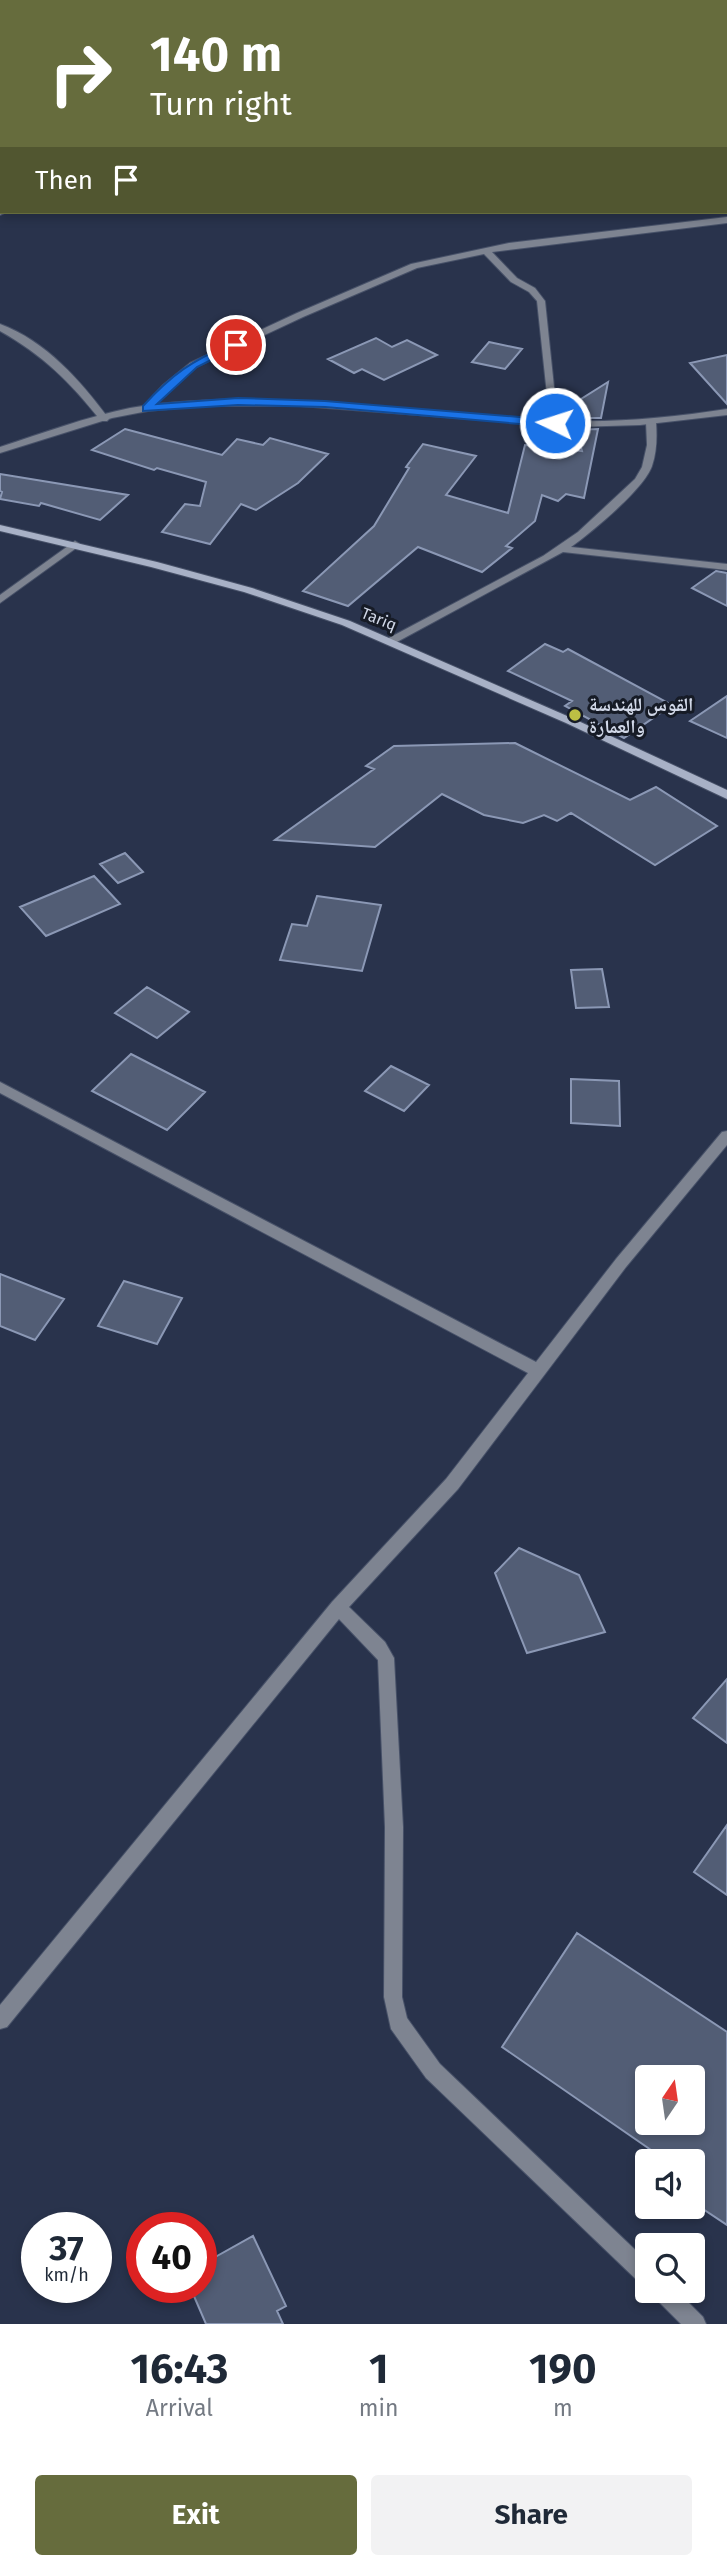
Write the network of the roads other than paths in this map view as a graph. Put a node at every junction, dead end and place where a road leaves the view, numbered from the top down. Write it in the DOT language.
graph roads {
  1 [pos="727,220"];
  2 [pos="486,251"];
  3 [pos="0,327"];
  4 [pos="147,408"];
  5 [pos="727,412"];
  6 [pos="104,419"];
  7 [pos="651,422"];
  8 [pos="555,423"];
  9 [pos="0,450"];
  10 [pos="0,528"];
  11 [pos="75,544"];
  12 [pos="564,549"];
  13 [pos="727,567"];
  14 [pos="0,600"];
  15 [pos="391,641"];
  16 [pos="727,795"];
  17 [pos="0,1087"];
  18 [pos="727,1136"];
  19 [pos="538,1371"];
  20 [pos="338,1607"];
  21 [pos="0,2020"];
  22 [pos="635,2265"];
  23 [pos="674,2303"];
  24 [pos="696,2324"];
  1 -- 2 [label="street"];
  2 -- 4 [label="street"];
  2 -- 8 [label="street"];
  3 -- 6 [label="street"];
  4 -- 6 [label="street"];
  4 -- 8 [label="street"];
  5 -- 7 [label="street"];
  6 -- 9 [label="street"];
  7 -- 8 [label="street"];
  7 -- 12 [label="street"];
  10 -- 11 [label="main road, Tariq"];
  11 -- 14 [label="street"];
  11 -- 15 [label="main road, Tariq"];
  12 -- 13 [label="street"];
  12 -- 15 [label="street"];
  15 -- 16 [label="main road, Tariq"];
  17 -- 19 [label="street"];
  18 -- 19 [label="street"];
  19 -- 20 [label="street"];
  20 -- 21 [label="street"];
  20 -- 22 [label="street"];
  23 -- 24 [label="street"];
}
